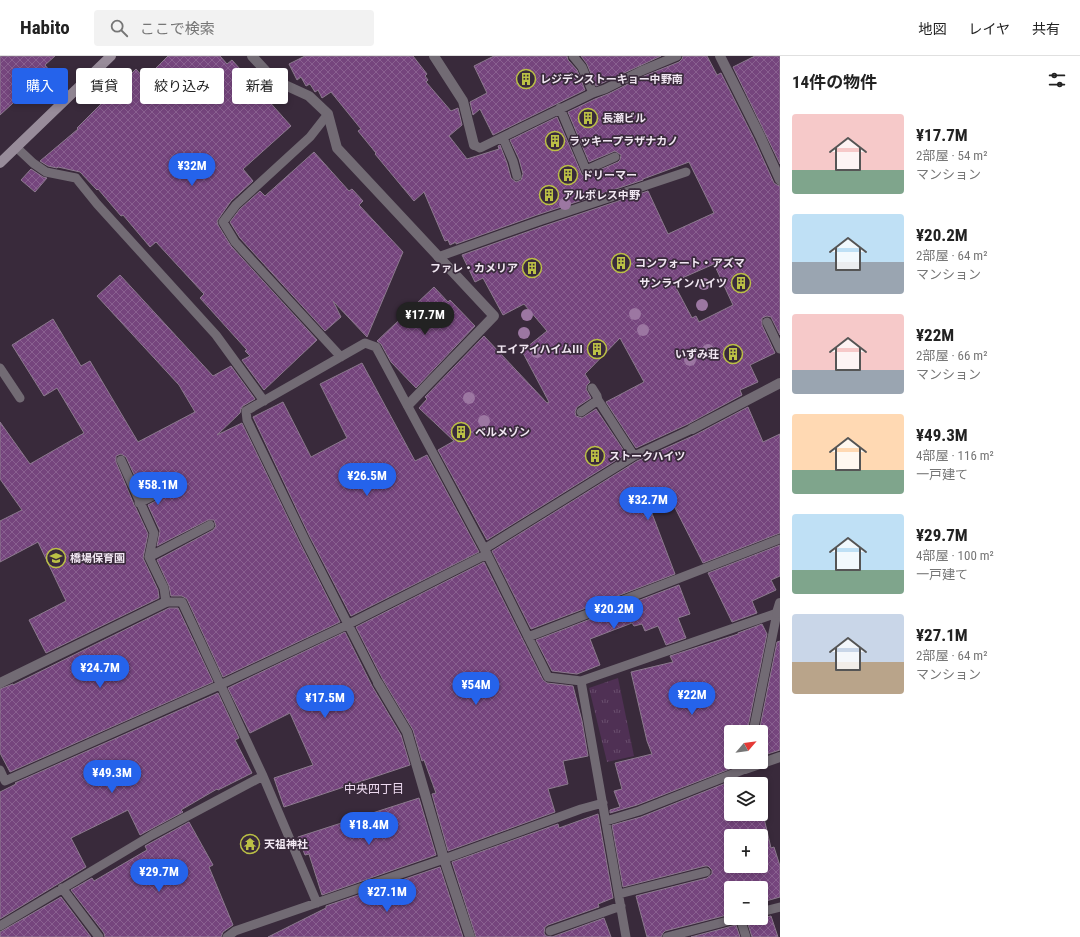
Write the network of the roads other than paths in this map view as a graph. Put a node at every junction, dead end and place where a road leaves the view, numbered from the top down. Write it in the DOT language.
graph roads {
  1 [pos="111,56"];
  2 [pos="252,56"];
  3 [pos="434,56"];
  4 [pos="574,56"];
  5 [pos="677,56"];
  6 [pos="722,57"];
  7 [pos="593,93"];
  8 [pos="560,108"];
  9 [pos="328,114"];
  10 [pos="503,138"];
  11 [pos="474,145"];
  12 [pos="16,147"];
  13 [pos="615,157"];
  14 [pos="0,164"];
  15 [pos="686,172"];
  16 [pos="517,176"];
  17 [pos="780,180"];
  18 [pos="438,257"];
  19 [pos="768,322"];
  20 [pos="780,349"];
  21 [pos="341,357"];
  22 [pos="0,368"];
  23 [pos="780,382"];
  24 [pos="592,388"];
  25 [pos="20,398"];
  26 [pos="598,400"];
  27 [pos="264,402"];
  28 [pos="408,405"];
  29 [pos="581,412"];
  30 [pos="692,429"];
  31 [pos="634,456"];
  32 [pos="122,460"];
  33 [pos="180,482"];
  34 [pos="140,503"];
  35 [pos="210,525"];
  36 [pos="780,539"];
  37 [pos="486,552"];
  38 [pos="149,557"];
  39 [pos="166,602"];
  40 [pos="779,609"];
  41 [pos="349,624"];
  42 [pos="528,637"];
  43 [pos="581,681"];
  44 [pos="0,683"];
  45 [pos="378,683"];
  46 [pos="220,685"];
  47 [pos="754,725"];
  48 [pos="780,757"];
  49 [pos="768,760"];
  50 [pos="737,769"];
  51 [pos="0,770"];
  52 [pos="263,776"];
  53 [pos="603,803"];
  54 [pos="606,821"];
  55 [pos="444,859"];
  56 [pos="706,872"];
  57 [pos="62,888"];
  58 [pos="619,894"];
  59 [pos="317,903"];
  60 [pos="621,906"];
  61 [pos="780,907"];
  62 [pos="768,910"];
  63 [pos="724,922"];
  64 [pos="742,925"];
  65 [pos="0,926"];
  66 [pos="550,931"];
  67 [pos="99,937"];
  68 [pos="227,937"];
  69 [pos="470,937"];
  70 [pos="626,937"];
  71 [pos="667,937"];
  72 [pos="746,937"];
  1 -- 12 [label="main road"];
  2 -- 9 [label="street"];
  3 -- 11 [label="street"];
  4 -- 7 [label="lane"];
  5 -- 7 [label="lane"];
  6 -- 17 [label="street"];
  7 -- 8 [label="lane"];
  8 -- 10 [label="lane"];
  8 -- 13 [label="lane"];
  9 -- 18 [label="street"];
  9 -- 21 [label="lane"];
  10 -- 11 [label="lane"];
  10 -- 16 [label="lane"];
  12 -- 14 [label="main road"];
  12 -- 27 [label="lane"];
  15 -- 18 [label="lane"];
  18 -- 28 [label="street"];
  19 -- 20 [label="lane"];
  21 -- 27 [label="lane"];
  21 -- 28 [label="lane"];
  22 -- 25 [label="lane"];
  23 -- 30 [label="street"];
  24 -- 26 [label="lane"];
  26 -- 29 [label="lane"];
  26 -- 31 [label="lane"];
  27 -- 41 [label="lane"];
  28 -- 37 [label="lane"];
  30 -- 31 [label="lane"];
  31 -- 37 [label="lane"];
  32 -- 34 [label="lane"];
  33 -- 34 [label="lane"];
  34 -- 38 [label="lane"];
  35 -- 38 [label="lane"];
  36 -- 42 [label="lane"];
  37 -- 41 [label="lane"];
  37 -- 42 [label="lane"];
  38 -- 39 [label="lane"];
  39 -- 44 [label="street"];
  39 -- 46 [label="lane"];
  40 -- 43 [label="lane"];
  40 -- 47 [label="lane"];
  41 -- 45 [label="lane"];
  41 -- 46 [label="lane"];
  42 -- 43 [label="lane"];
  43 -- 53 [label="lane"];
  45 -- 55 [label="street"];
  46 -- 51 [label="lane"];
  46 -- 52 [label="lane"];
  48 -- 49 [label="street"];
  50 -- 54 [label="lane"];
  52 -- 57 [label="lane"];
  52 -- 59 [label="lane"];
  53 -- 54 [label="lane"];
  53 -- 55 [label="lane"];
  54 -- 58 [label="lane"];
  55 -- 59 [label="lane"];
  55 -- 69 [label="street"];
  56 -- 58 [label="lane"];
  57 -- 65 [label="lane"];
  57 -- 67 [label="lane"];
  58 -- 60 [label="lane"];
  59 -- 68 [label="lane"];
  60 -- 66 [label="lane"];
  60 -- 70 [label="lane"];
  61 -- 62 [label="lane"];
  63 -- 71 [label="lane"];
  64 -- 72 [label="lane"];
}
